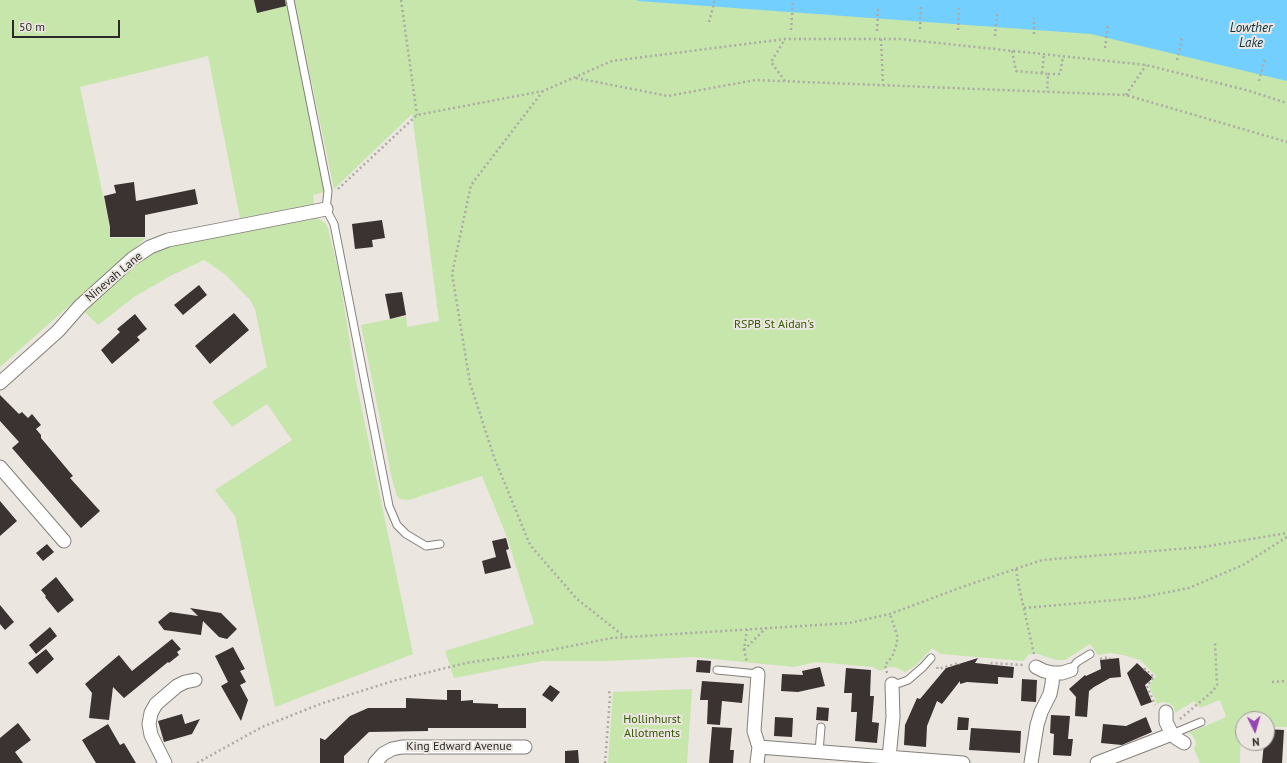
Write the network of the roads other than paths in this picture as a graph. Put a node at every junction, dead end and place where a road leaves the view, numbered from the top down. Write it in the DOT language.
graph roads {
  1 [pos="290,0"];
  2 [pos="326,209"];
  3 [pos="0,383"];
  4 [pos="0,467"];
  5 [pos="64,541"];
  6 [pos="440,544"];
  7 [pos="1090,654"];
  8 [pos="930,659"];
  9 [pos="1036,666"];
  10 [pos="717,670"];
  11 [pos="1071,670"];
  12 [pos="1053,673"];
  13 [pos="758,674"];
  14 [pos="194,680"];
  15 [pos="892,684"];
  16 [pos="1201,722"];
  17 [pos="1168,724"];
  18 [pos="821,727"];
  19 [pos="1184,743"];
  20 [pos="525,747"];
  21 [pos="759,747"];
  22 [pos="819,752"];
  23 [pos="889,758"];
  24 [pos="165,763"];
  25 [pos="374,763"];
  26 [pos="757,763"];
  27 [pos="963,763"];
  28 [pos="1031,763"];
  29 [pos="1097,763"];
  1 -- 2 [label="lane"];
  2 -- 3 [label="street, Ninevah Lane"];
  2 -- 6 [label="lane"];
  4 -- 5 [label="street"];
  7 -- 11 [label="lane"];
  8 -- 15 [label="lane"];
  9 -- 12 [label="street"];
  10 -- 13 [label="lane"];
  11 -- 12 [label="street"];
  12 -- 28 [label="street"];
  13 -- 21 [label="street"];
  14 -- 24 [label="street"];
  15 -- 23 [label="street"];
  16 -- 17 [label="lane"];
  17 -- 19 [label="street"];
  17 -- 29 [label="street"];
  18 -- 22 [label="lane"];
  20 -- 25 [label="street, King Edward Avenue"];
  21 -- 22 [label="street"];
  21 -- 26 [label="street"];
  22 -- 23 [label="street"];
  23 -- 27 [label="street"];
}
